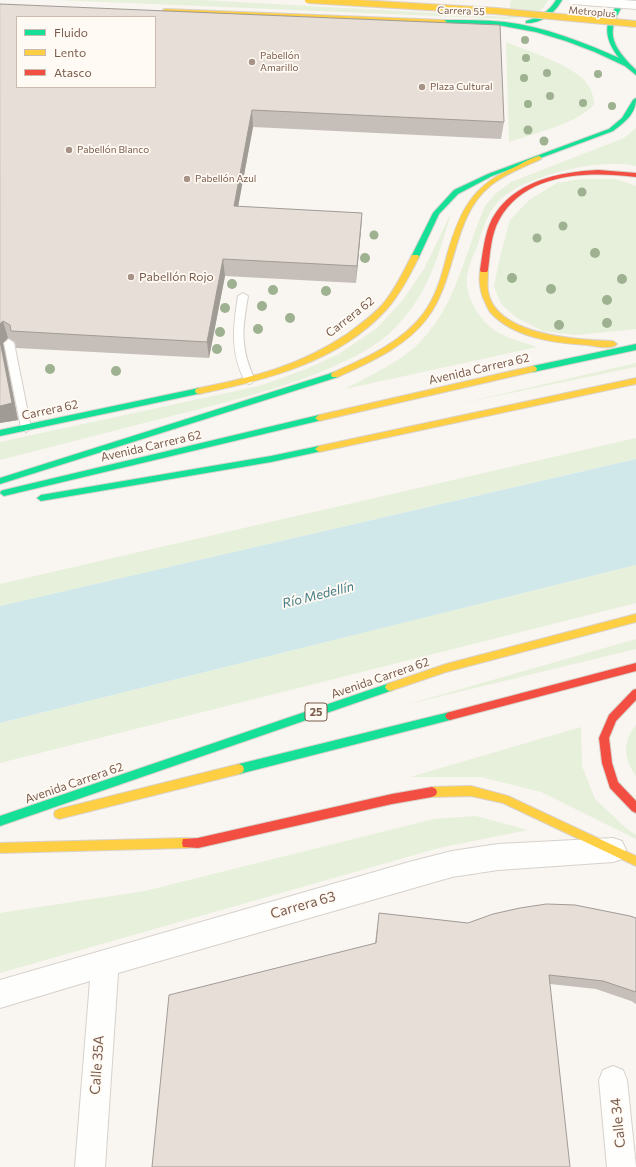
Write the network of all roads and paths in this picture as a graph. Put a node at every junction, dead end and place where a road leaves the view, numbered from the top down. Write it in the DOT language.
graph roads {
  1 [pos="308,0"];
  2 [pos="429,0"];
  3 [pos="559,0"];
  4 [pos="574,0"];
  5 [pos="624,0"];
  6 [pos="636,6"];
  7 [pos="157,11"];
  8 [pos="636,17"];
  9 [pos="505,24"];
  10 [pos="636,24"];
  11 [pos="626,64"];
  12 [pos="636,73"];
  13 [pos="636,100"];
  14 [pos="539,158"];
  15 [pos="636,175"];
  16 [pos="243,296"];
  17 [pos="9,343"];
  18 [pos="636,345"];
  19 [pos="250,380"];
  20 [pos="636,381"];
  21 [pos="26,428"];
  22 [pos="0,433"];
  23 [pos="0,481"];
  24 [pos="0,494"];
  25 [pos="31,500"];
  26 [pos="636,618"];
  27 [pos="636,667"];
  28 [pos="636,693"];
  29 [pos="636,808"];
  30 [pos="46,818"];
  31 [pos="0,821"];
  32 [pos="23,823"];
  33 [pos="0,829"];
  34 [pos="0,848"];
  35 [pos="613,850"];
  36 [pos="636,861"];
  37 [pos="105,963"];
  38 [pos="0,994"];
  39 [pos="613,1080"];
  40 [pos="90,1167"];
  41 [pos="622,1167"];
  1 -- 10 [label="main road, bridge"];
  2 -- 8 [label="lane, Metroplus"];
  3 -- 9 [label="main road"];
  4 -- 6 [label="lane, bridge"];
  5 -- 11 [label="main road"];
  7 -- 9 [label="main road, Carrera 55"];
  9 -- 11 [label="main road, Carrera 55"];
  11 -- 12 [label="main road"];
  13 -- 14 [label="main road, Carrera 62"];
  14 -- 19 [label="main road, Carrera 62"];
  14 -- 23 [label="main road"];
  15 -- 18 [label="main road"];
  16 -- 19 [label="lane"];
  17 -- 21 [label="lane"];
  18 -- 24 [label="main road, Avenida Carrera 62"];
  19 -- 21 [label="main road, Carrera 62"];
  20 -- 25 [label="main road"];
  21 -- 22 [label="main road, Carrera 62"];
  26 -- 31 [label="main road, Avenida Carrera 62 / 25"];
  27 -- 30 [label="main road, Avenida Carrera 62"];
  28 -- 29 [label="main road"];
  32 -- 33 [label="main road, Avenida Carrera 62"];
  34 -- 35 [label="main road"];
  35 -- 36 [label="main road"];
  35 -- 37 [label="street, Carrera 63"];
  37 -- 38 [label="street, Carrera 63"];
  37 -- 40 [label="street, Calle 35A"];
  39 -- 41 [label="street, Calle 34"];
}
